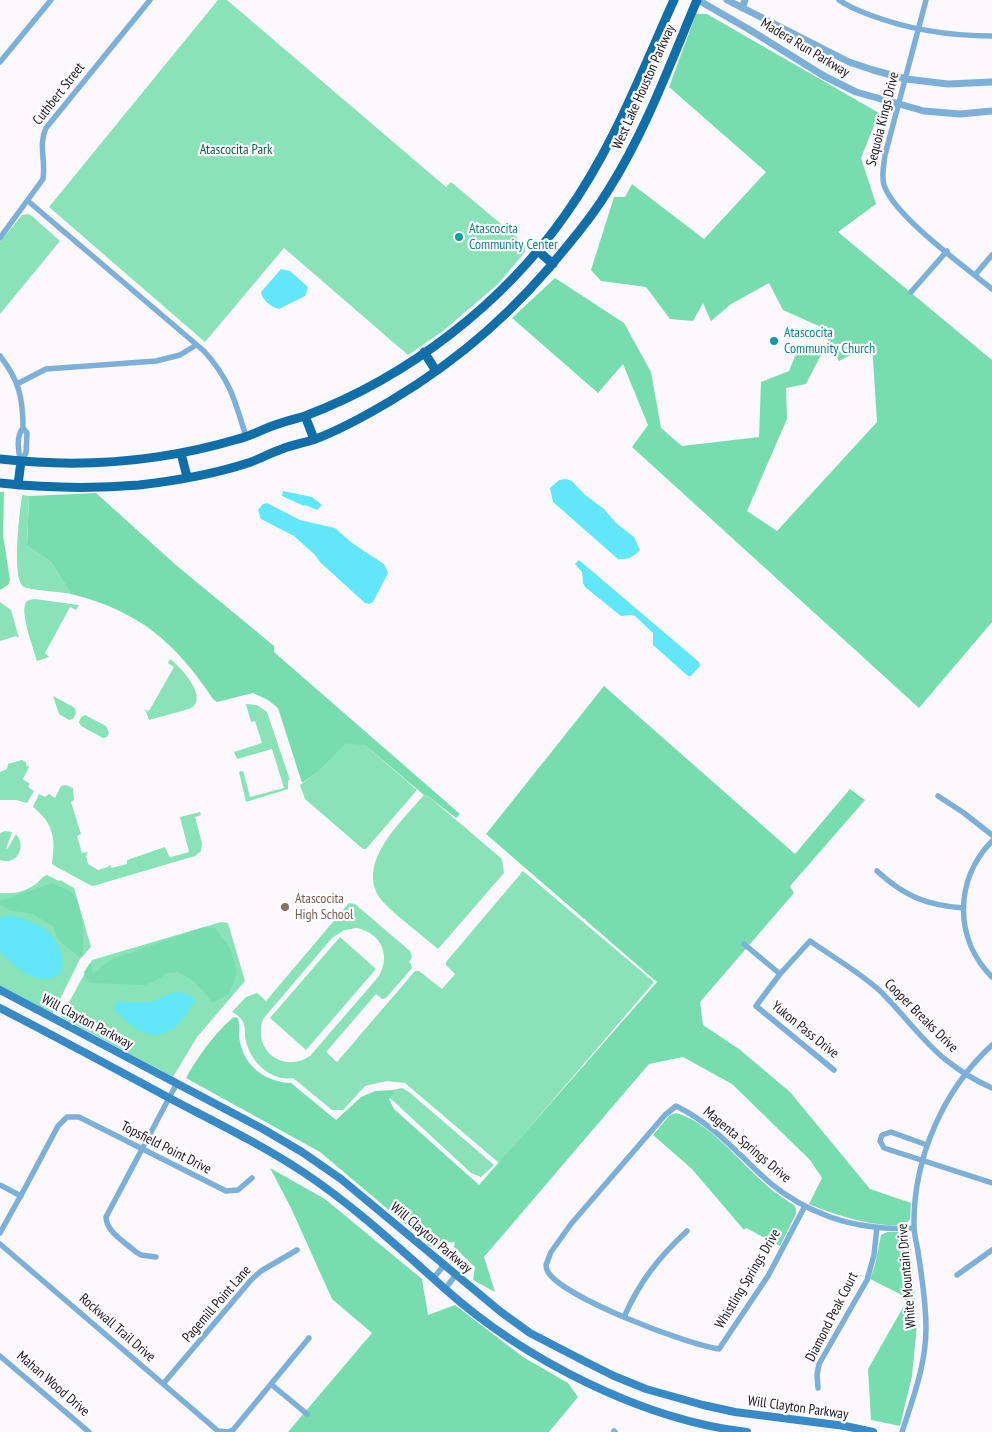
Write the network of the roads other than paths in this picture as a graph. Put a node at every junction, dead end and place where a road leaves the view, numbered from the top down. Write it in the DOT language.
graph roads {
  1 [pos="51,0"];
  2 [pos="150,0"];
  3 [pos="674,0"];
  4 [pos="697,0"];
  5 [pos="727,0"];
  6 [pos="745,0"];
  7 [pos="839,0"];
  8 [pos="926,0"];
  9 [pos="742,8"];
  10 [pos="918,30"];
  11 [pos="992,36"];
  12 [pos="0,62"];
  13 [pos="906,79"];
  14 [pos="992,82"];
  15 [pos="899,105"];
  16 [pos="992,111"];
  17 [pos="28,200"];
  18 [pos="0,238"];
  19 [pos="536,250"];
  20 [pos="946,251"];
  21 [pos="992,255"];
  22 [pos="553,264"];
  23 [pos="975,275"];
  24 [pos="992,289"];
  25 [pos="911,292"];
  26 [pos="196,345"];
  27 [pos="424,352"];
  28 [pos="0,356"];
  29 [pos="436,371"];
  30 [pos="17,384"];
  31 [pos="305,416"];
  32 [pos="246,437"];
  33 [pos="314,440"];
  34 [pos="181,453"];
  35 [pos="0,459"];
  36 [pos="22,461"];
  37 [pos="187,477"];
  38 [pos="0,483"];
  39 [pos="18,485"];
  40 [pos="938,796"];
  41 [pos="992,835"];
  42 [pos="992,842"];
  43 [pos="876,871"];
  44 [pos="963,908"];
  45 [pos="810,941"];
  46 [pos="744,944"];
  47 [pos="780,974"];
  48 [pos="992,977"];
  49 [pos="0,990"];
  50 [pos="0,1008"];
  51 [pos="56,1020"];
  52 [pos="49,1034"];
  53 [pos="992,1045"];
  54 [pos="834,1070"];
  55 [pos="966,1074"];
  56 [pos="177,1083"];
  57 [pos="992,1088"];
  58 [pos="168,1097"];
  59 [pos="927,1145"];
  60 [pos="141,1149"];
  61 [pos="923,1160"];
  62 [pos="252,1178"];
  63 [pos="992,1183"];
  64 [pos="0,1184"];
  65 [pos="21,1196"];
  66 [pos="805,1206"];
  67 [pos="877,1228"];
  68 [pos="914,1228"];
  69 [pos="687,1231"];
  70 [pos="0,1233"];
  71 [pos="0,1244"];
  72 [pos="298,1250"];
  73 [pos="992,1250"];
  74 [pos="156,1257"];
  75 [pos="444,1265"];
  76 [pos="546,1265"];
  77 [pos="957,1275"];
  78 [pos="456,1276"];
  79 [pos="433,1279"];
  80 [pos="445,1289"];
  81 [pos="624,1317"];
  82 [pos="530,1333"];
  83 [pos="310,1338"];
  84 [pos="522,1347"];
  85 [pos="0,1356"];
  86 [pos="163,1384"];
  87 [pos="272,1384"];
  88 [pos="818,1388"];
  89 [pos="307,1414"];
  90 [pos="218,1431"];
  91 [pos="234,1431"];
  92 [pos="89,1432"];
  93 [pos="747,1432"];
  94 [pos="873,1432"];
  95 [pos="902,1432"];
  1 -- 12 [label="street"];
  2 -- 17 [label="street, Cuthbert Street"];
  3 -- 19 [label="main road, West Lake Houston Parkway"];
  4 -- 15 [label="street, Madera Run Parkway"];
  4 -- 22 [label="main road, West Lake Houston Parkway"];
  5 -- 9 [label="street, Madera Run Parkway"];
  6 -- 9 [label="street"];
  7 -- 10 [label="street"];
  8 -- 10 [label="street, Sequoia Kings Drive"];
  9 -- 13 [label="street, Madera Run Parkway"];
  10 -- 11 [label="street"];
  10 -- 13 [label="street, Sequoia Kings Drive"];
  13 -- 14 [label="street, Madera Run Parkway"];
  13 -- 15 [label="street, Sequoia Kings Drive"];
  15 -- 16 [label="street, Madera Run Parkway"];
  15 -- 20 [label="street, Sequoia Kings Drive"];
  17 -- 18 [label="street, Cuthbert Street"];
  17 -- 26 [label="street"];
  19 -- 22 [label="main road"];
  19 -- 27 [label="main road, West Lake Houston Parkway"];
  20 -- 23 [label="street, Sequoia Kings Drive"];
  20 -- 25 [label="street"];
  21 -- 23 [label="street"];
  22 -- 29 [label="main road, West Lake Houston Parkway"];
  23 -- 24 [label="street, Sequoia Kings Drive"];
  26 -- 30 [label="street"];
  26 -- 32 [label="street"];
  27 -- 29 [label="main road"];
  27 -- 31 [label="main road, West Lake Houston Parkway"];
  28 -- 30 [label="street"];
  29 -- 33 [label="main road, West Lake Houston Parkway"];
  30 -- 36 [label="street"];
  31 -- 32 [label="main road, West Lake Houston Parkway"];
  31 -- 33 [label="main road"];
  32 -- 34 [label="main road, West Lake Houston Parkway"];
  33 -- 37 [label="main road, West Lake Houston Parkway"];
  34 -- 36 [label="main road, West Lake Houston Parkway"];
  34 -- 37 [label="main road"];
  35 -- 36 [label="main road, West Lake Houston Parkway"];
  36 -- 39 [label="main road"];
  37 -- 39 [label="main road, West Lake Houston Parkway"];
  38 -- 39 [label="main road, West Lake Houston Parkway"];
  40 -- 41 [label="street"];
  42 -- 44 [label="street"];
  43 -- 44 [label="street"];
  44 -- 48 [label="street"];
  45 -- 47 [label="street, Yukon Pass Drive"];
  45 -- 55 [label="street, Cooper Breaks Drive"];
  46 -- 47 [label="street"];
  47 -- 54 [label="street, Yukon Pass Drive"];
  49 -- 51 [label="main road, Will Clayton Parkway"];
  50 -- 52 [label="main road, Will Clayton Parkway"];
  51 -- 52 [label="main road"];
  51 -- 56 [label="main road, Will Clayton Parkway"];
  52 -- 58 [label="main road, Will Clayton Parkway"];
  53 -- 55 [label="street, White Mountain Drive"];
  55 -- 57 [label="street, Cooper Breaks Drive"];
  55 -- 59 [label="street, White Mountain Drive"];
  56 -- 58 [label="street"];
  56 -- 75 [label="main road, Will Clayton Parkway"];
  58 -- 60 [label="street"];
  58 -- 79 [label="main road, Will Clayton Parkway"];
  59 -- 61 [label="street, White Mountain Drive"];
  59 -- 61 [label="street"];
  60 -- 62 [label="street, Topsfield Point Drive"];
  60 -- 65 [label="street, Topsfield Point Drive"];
  60 -- 74 [label="street"];
  61 -- 63 [label="street"];
  61 -- 68 [label="street, White Mountain Drive"];
  64 -- 65 [label="street"];
  65 -- 70 [label="street"];
  66 -- 67 [label="street, Magenta Springs Drive"];
  66 -- 76 [label="street, Magenta Springs Drive"];
  66 -- 81 [label="street, Whistling Springs Drive"];
  67 -- 68 [label="street, Magenta Springs Drive"];
  67 -- 88 [label="street, Diamond Peak Court"];
  68 -- 95 [label="street, White Mountain Drive"];
  69 -- 81 [label="street"];
  71 -- 86 [label="street, Rockwall Trail Drive"];
  72 -- 86 [label="street, Pagemill Point Lane"];
  73 -- 77 [label="street"];
  75 -- 78 [label="main road, Will Clayton Parkway"];
  75 -- 79 [label="street"];
  76 -- 81 [label="street, Whistling Springs Drive"];
  78 -- 80 [label="street"];
  78 -- 82 [label="main road, Will Clayton Parkway"];
  79 -- 80 [label="main road, Will Clayton Parkway"];
  80 -- 84 [label="main road, Will Clayton Parkway"];
  82 -- 84 [label="main road"];
  82 -- 94 [label="main road, Will Clayton Parkway"];
  83 -- 87 [label="street"];
  84 -- 93 [label="main road, Will Clayton Parkway"];
  85 -- 92 [label="street, Mahan Wood Drive"];
  86 -- 90 [label="street, Rockwall Trail Drive"];
  87 -- 89 [label="street"];
  87 -- 91 [label="street"];
  90 -- 91 [label="street"];
}
